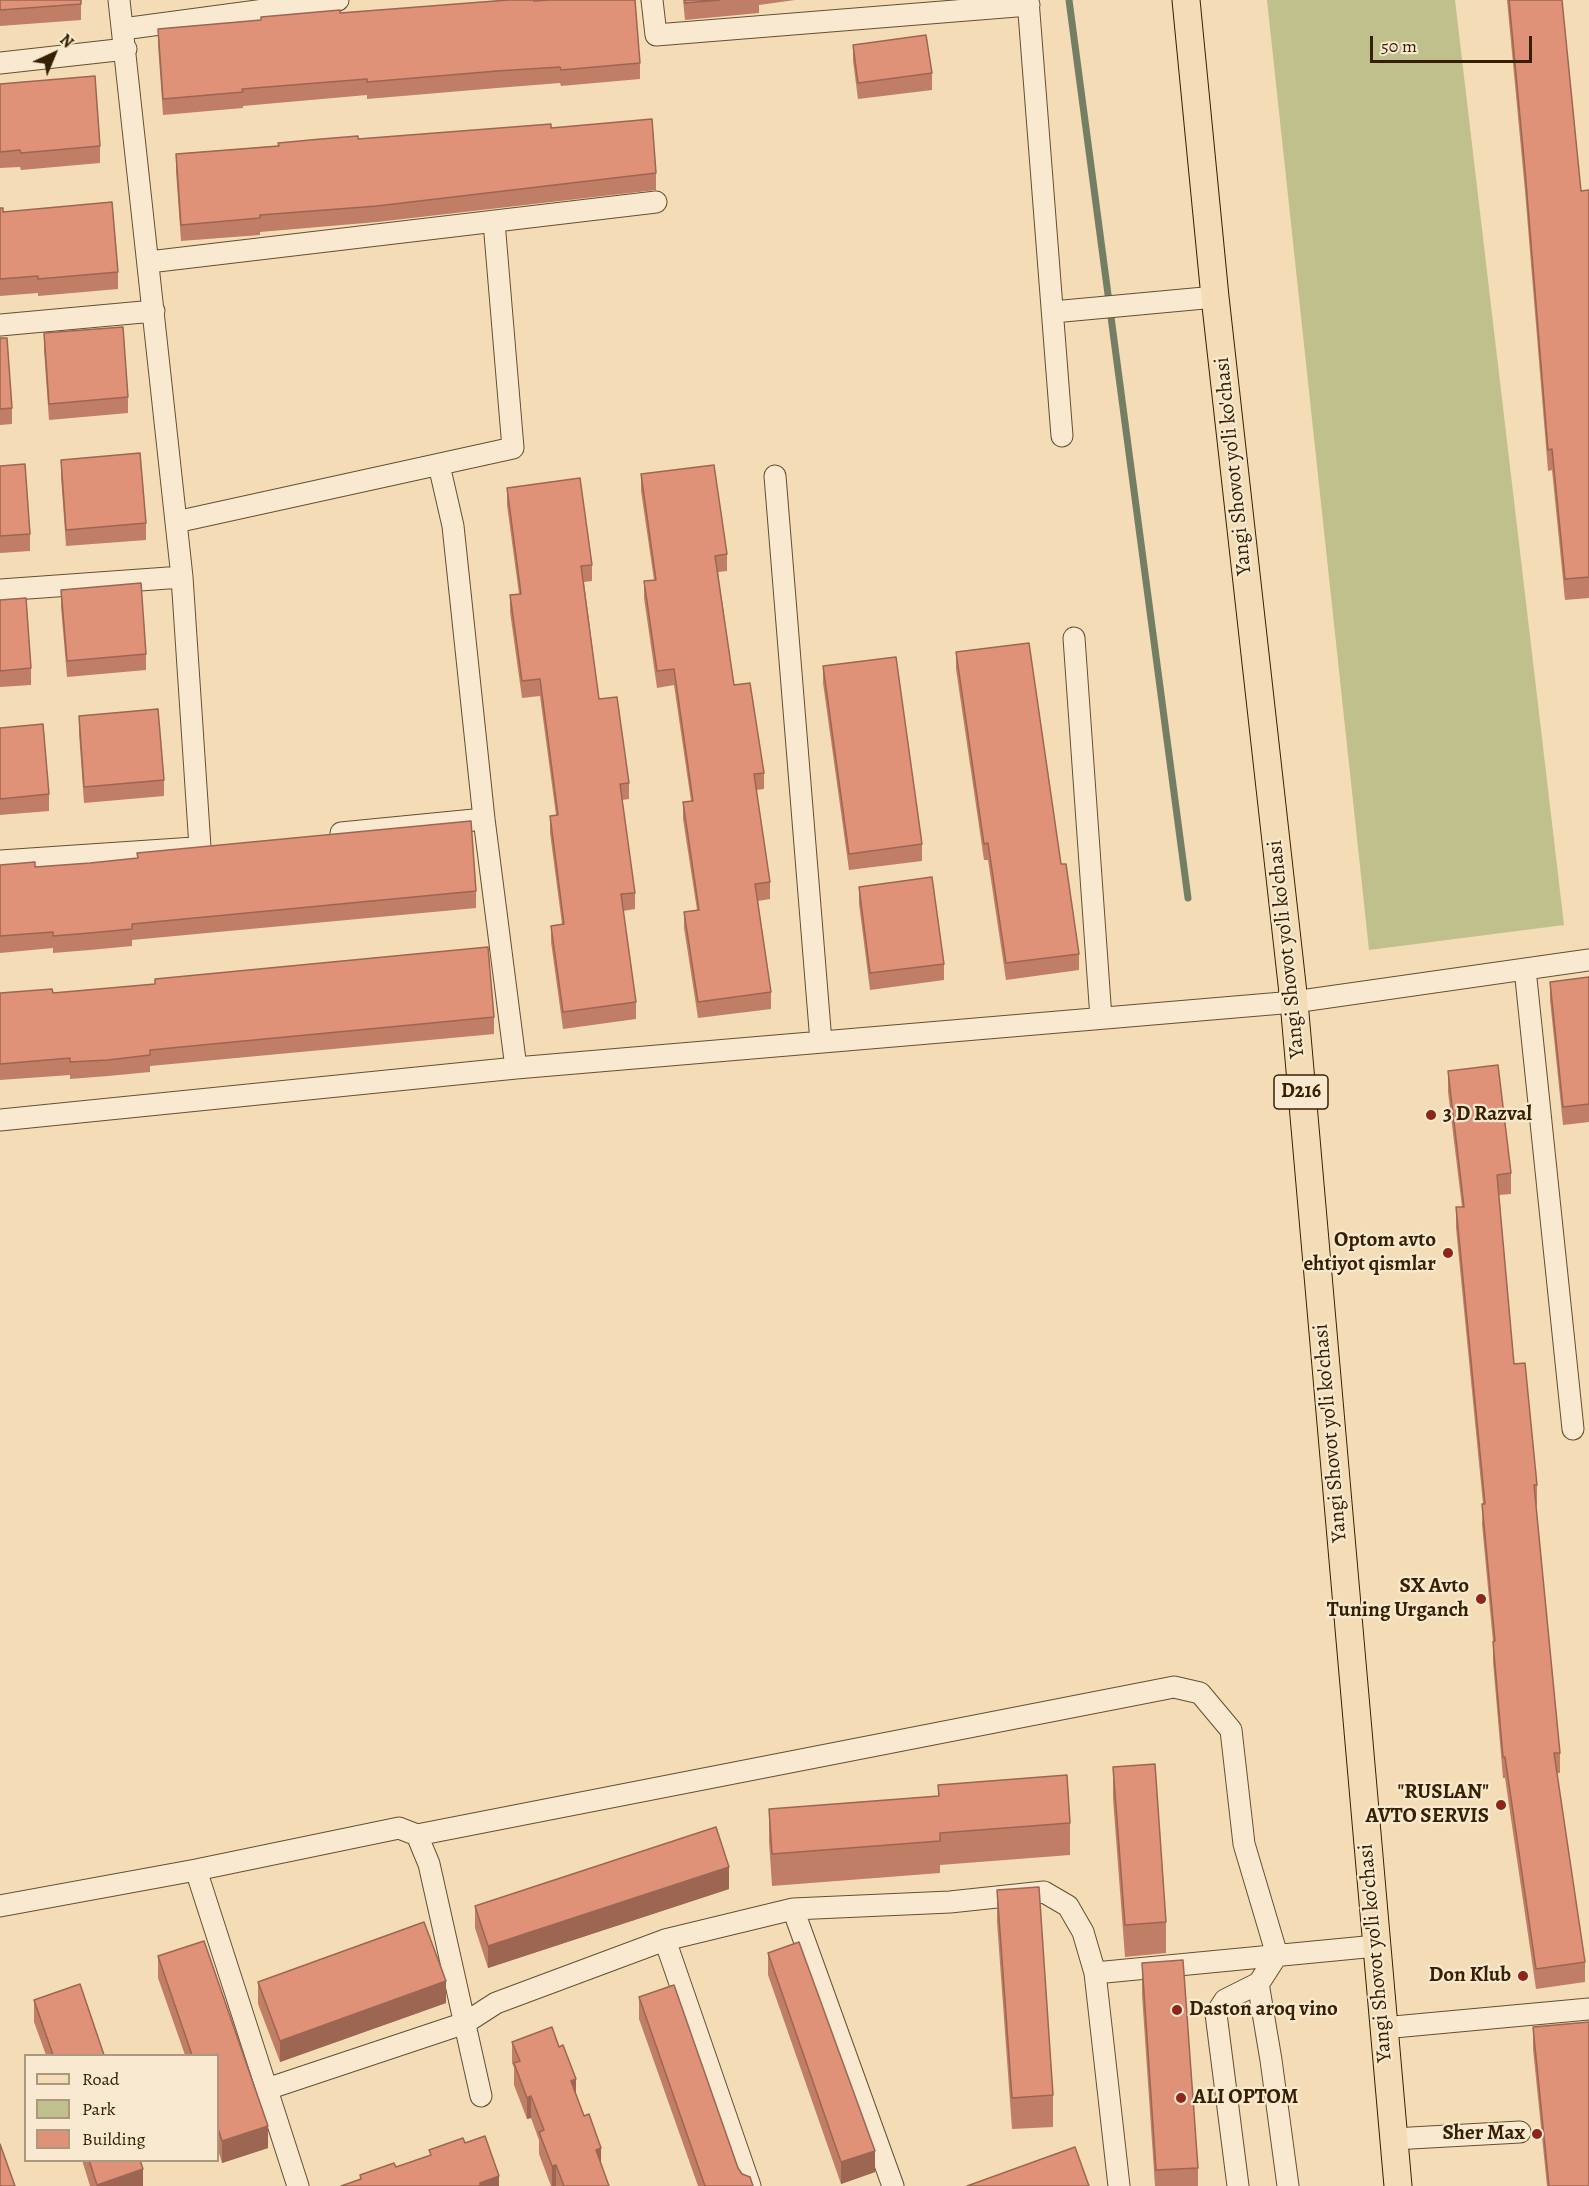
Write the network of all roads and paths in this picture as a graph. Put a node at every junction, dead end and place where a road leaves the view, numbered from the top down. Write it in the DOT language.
graph roads {
  1 [pos="119,0"];
  2 [pos="338,0"];
  3 [pos="652,0"];
  4 [pos="1186,0"];
  5 [pos="1028,3"];
  6 [pos="125,39"];
  7 [pos="0,63"];
  8 [pos="656,202"];
  9 [pos="494,222"];
  10 [pos="149,262"];
  11 [pos="1215,297"];
  12 [pos="154,311"];
  13 [pos="1053,312"];
  14 [pos="0,325"];
  15 [pos="1062,436"];
  16 [pos="439,465"];
  17 [pos="775,476"];
  18 [pos="176,522"];
  19 [pos="182,577"];
  20 [pos="0,590"];
  21 [pos="1074,638"];
  22 [pos="484,819"];
  23 [pos="318,836"];
  24 [pos="223,845"];
  25 [pos="200,848"];
  26 [pos="0,861"];
  27 [pos="1589,960"];
  28 [pos="1525,969"];
  29 [pos="1294,1002"];
  30 [pos="1101,1018"];
  31 [pos="821,1042"];
  32 [pos="516,1068"];
  33 [pos="0,1120"];
  34 [pos="1573,1429"];
  35 [pos="417,1835"];
  36 [pos="196,1870"];
  37 [pos="0,1906"];
  38 [pos="793,1909"];
  39 [pos="665,1940"];
  40 [pos="1376,1946"];
  41 [pos="1277,1955"];
  42 [pos="1095,1973"];
  43 [pos="1258,1983"];
  44 [pos="1589,2009"];
  45 [pos="465,2023"];
  46 [pos="1383,2028"];
  47 [pos="267,2090"];
  48 [pos="481,2096"];
  49 [pos="1520,2132"];
  50 [pos="1393,2139"];
  51 [pos="298,2186"];
  52 [pos="750,2186"];
  53 [pos="893,2186"];
  54 [pos="1119,2186"];
  55 [pos="1238,2186"];
  56 [pos="1288,2186"];
  57 [pos="1398,2186"];
  1 -- 6 [label="street"];
  2 -- 6 [label="street"];
  3 -- 5 [label="street"];
  4 -- 11 [label="main road, Yangi Shovot yo'li ko'chasi / D216"];
  5 -- 13 [label="street"];
  6 -- 7 [label="street"];
  6 -- 10 [label="street"];
  8 -- 9 [label="street"];
  9 -- 10 [label="street"];
  9 -- 16 [label="street"];
  10 -- 12 [label="street"];
  11 -- 13 [label="street"];
  11 -- 29 [label="main road, Yangi Shovot yo'li ko'chasi / D216"];
  12 -- 14 [label="street"];
  12 -- 18 [label="street"];
  13 -- 15 [label="street"];
  16 -- 18 [label="street"];
  16 -- 22 [label="street"];
  17 -- 31 [label="street"];
  18 -- 19 [label="street"];
  19 -- 20 [label="street"];
  19 -- 25 [label="street"];
  21 -- 30 [label="street"];
  22 -- 23 [label="street"];
  22 -- 32 [label="street"];
  24 -- 25 [label="street"];
  25 -- 26 [label="street"];
  27 -- 28 [label="street"];
  28 -- 29 [label="street"];
  28 -- 34 [label="street"];
  29 -- 30 [label="street"];
  29 -- 40 [label="main road, Yangi Shovot yo'li ko'chasi / D216"];
  30 -- 31 [label="street"];
  31 -- 32 [label="street"];
  32 -- 33 [label="street"];
  35 -- 36 [label="street"];
  35 -- 41 [label="street"];
  35 -- 45 [label="street"];
  36 -- 37 [label="street"];
  36 -- 47 [label="street"];
  38 -- 39 [label="street"];
  38 -- 42 [label="street"];
  38 -- 53 [label="street"];
  39 -- 45 [label="street"];
  39 -- 52 [label="street"];
  40 -- 41 [label="street"];
  40 -- 46 [label="main road, Yangi Shovot yo'li ko'chasi / D216"];
  41 -- 42 [label="street"];
  41 -- 43 [label="street"];
  42 -- 54 [label="street"];
  43 -- 55 [label="street"];
  43 -- 56 [label="street"];
  44 -- 46 [label="street"];
  45 -- 47 [label="street"];
  45 -- 48 [label="street"];
  46 -- 50 [label="main road, Yangi Shovot yo'li ko'chasi / D216"];
  47 -- 51 [label="street"];
  49 -- 50 [label="street"];
  50 -- 57 [label="main road, Yangi Shovot yo'li ko'chasi / D216"];
}
